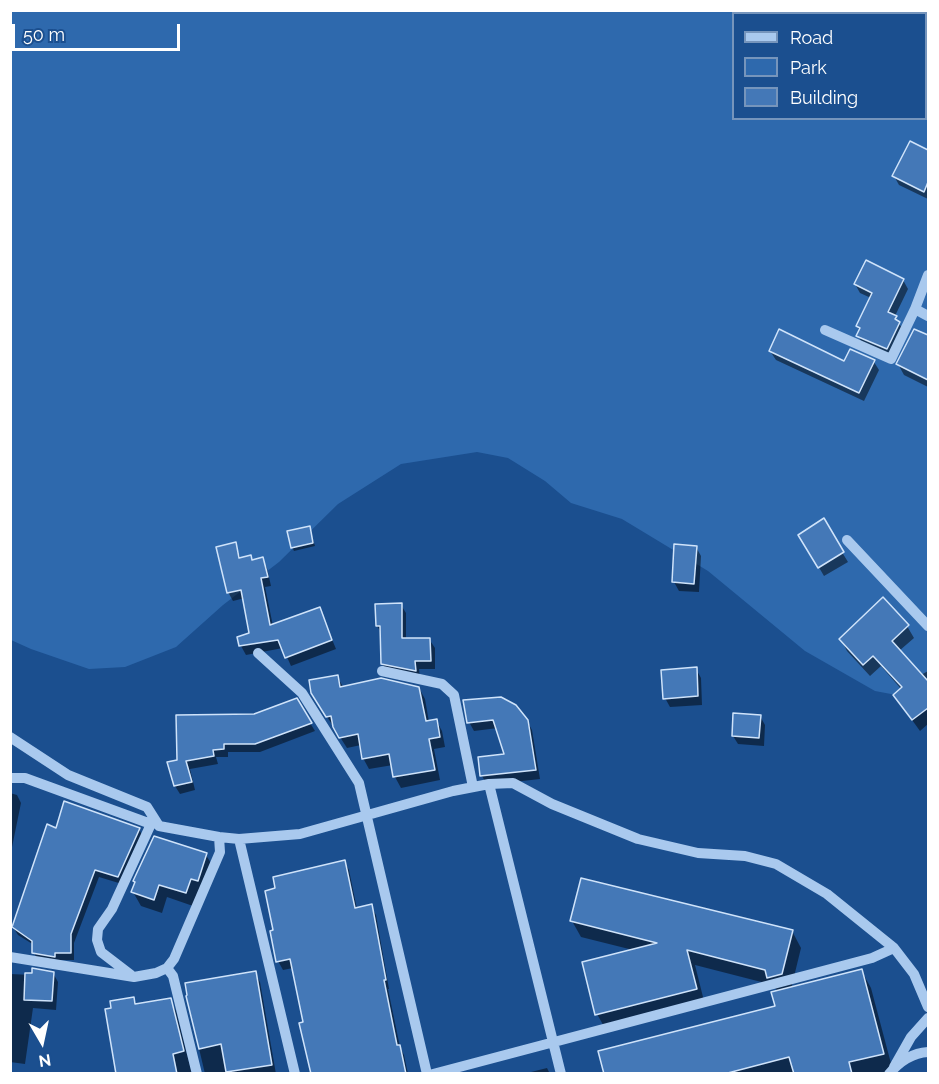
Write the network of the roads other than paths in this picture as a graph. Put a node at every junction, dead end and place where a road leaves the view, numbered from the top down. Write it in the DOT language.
graph roads {
  1 [pos="928,275"];
  2 [pos="915,309"];
  3 [pos="928,316"];
  4 [pos="825,330"];
  5 [pos="847,540"];
  6 [pos="928,626"];
  7 [pos="258,653"];
  8 [pos="382,671"];
  9 [pos="10,737"];
  10 [pos="10,778"];
  11 [pos="489,784"];
  12 [pos="473,787"];
  13 [pos="366,817"];
  14 [pos="152,820"];
  15 [pos="219,837"];
  16 [pos="239,839"];
  17 [pos="894,948"];
  18 [pos="10,957"];
  19 [pos="167,968"];
  20 [pos="134,977"];
  21 [pos="928,1007"];
  22 [pos="928,1018"];
  23 [pos="553,1042"];
  24 [pos="928,1052"];
  25 [pos="892,1070"];
  26 [pos="197,1074"];
  27 [pos="295,1074"];
  28 [pos="427,1074"];
  29 [pos="433,1074"];
  30 [pos="561,1074"];
  1 -- 2 [label="street"];
  2 -- 3 [label="street"];
  2 -- 4 [label="street"];
  5 -- 6 [label="street"];
  7 -- 13 [label="street"];
  8 -- 12 [label="street"];
  9 -- 14 [label="street"];
  10 -- 14 [label="street"];
  11 -- 12 [label="street"];
  11 -- 17 [label="street"];
  11 -- 23 [label="street"];
  12 -- 13 [label="street"];
  13 -- 16 [label="street"];
  13 -- 28 [label="street"];
  14 -- 15 [label="street"];
  14 -- 20 [label="street"];
  15 -- 16 [label="street"];
  15 -- 19 [label="street"];
  16 -- 27 [label="street"];
  17 -- 21 [label="street"];
  17 -- 23 [label="street"];
  18 -- 20 [label="street"];
  19 -- 20 [label="street"];
  19 -- 26 [label="street"];
  22 -- 25 [label="street"];
  23 -- 29 [label="street"];
  23 -- 30 [label="street"];
  24 -- 25 [label="street"];
}
